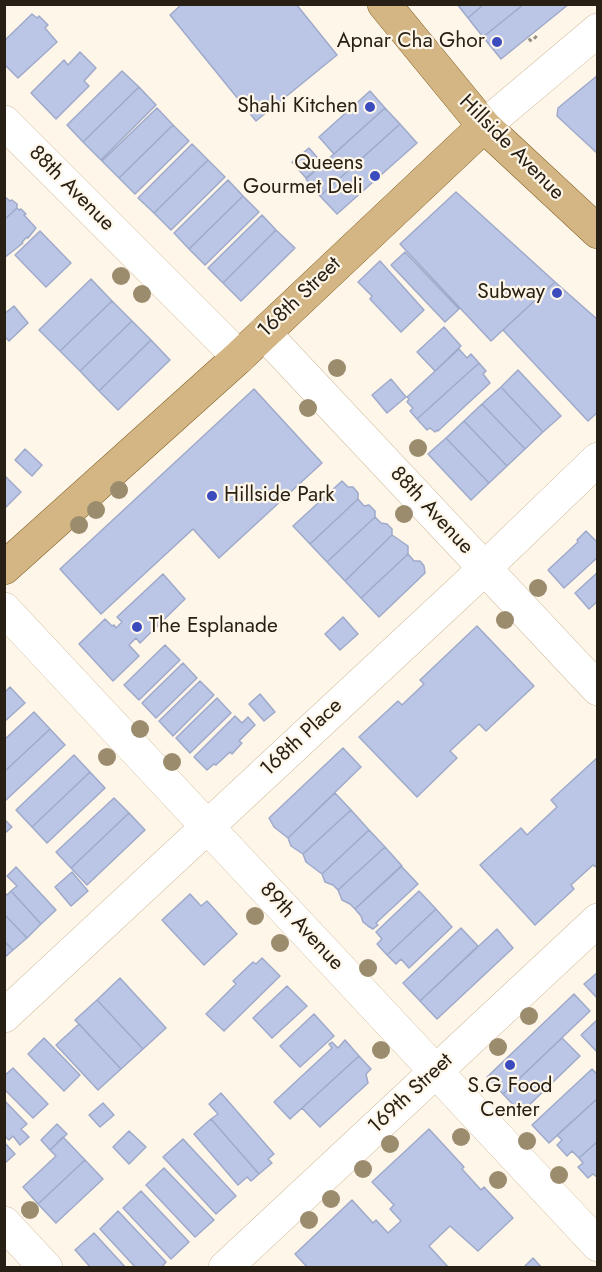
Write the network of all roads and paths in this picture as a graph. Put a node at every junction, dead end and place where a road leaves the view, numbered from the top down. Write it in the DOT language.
graph roads {
  1 [pos="384,4"];
  2 [pos="597,30"];
  3 [pos="529,41"];
  4 [pos="539,42"];
  5 [pos="4,122"];
  6 [pos="484,126"];
  7 [pos="597,232"];
  8 [pos="264,333"];
  9 [pos="239,357"];
  10 [pos="597,459"];
  11 [pos="4,568"];
  12 [pos="484,568"];
  13 [pos="4,609"];
  14 [pos="597,689"];
  15 [pos="207,826"];
  16 [pos="597,920"];
  17 [pos="4,1016"];
  18 [pos="435,1071"];
  19 [pos="4,1223"];
  20 [pos="597,1245"];
  21 [pos="46,1268"];
  22 [pos="225,1268"];
  1 -- 6 [label="main road, Hillside Avenue"];
  2 -- 6 [label="street, 168th Street"];
  3 -- 4 [label="path"];
  5 -- 9 [label="street, 88th Avenue"];
  6 -- 7 [label="main road, Hillside Avenue"];
  6 -- 8 [label="main road, 168th Street"];
  8 -- 9 [label="main road, 168th Street"];
  8 -- 12 [label="street, 88th Avenue"];
  9 -- 11 [label="main road, 168th Street"];
  10 -- 12 [label="street, 168th Place"];
  12 -- 14 [label="street, 88th Avenue"];
  12 -- 15 [label="street, 168th Place"];
  13 -- 15 [label="street, 89th Avenue"];
  15 -- 17 [label="street, 168th Place"];
  15 -- 18 [label="street, 89th Avenue"];
  16 -- 18 [label="street, 169th Street"];
  18 -- 20 [label="street, 89th Avenue"];
  18 -- 22 [label="street, 169th Street"];
  19 -- 21 [label="street"];
}
